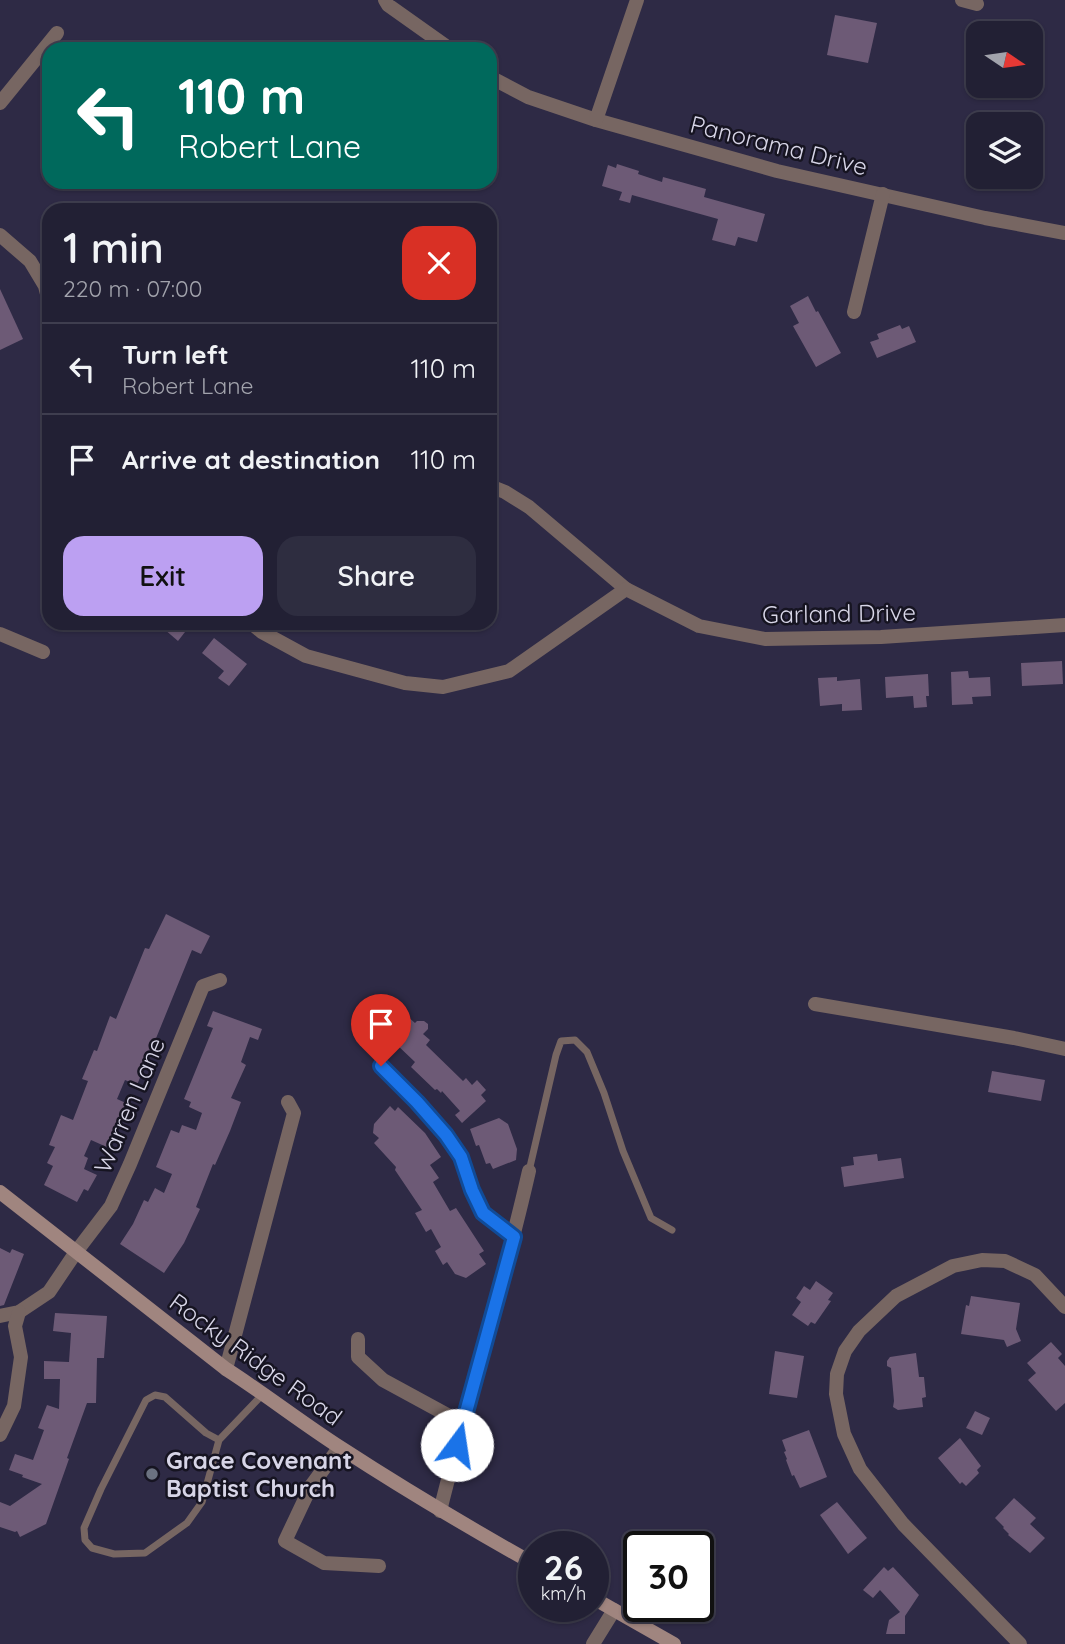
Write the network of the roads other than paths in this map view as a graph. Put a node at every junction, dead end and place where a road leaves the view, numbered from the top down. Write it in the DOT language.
graph roads {
  1 [pos="386,0"];
  2 [pos="637,0"];
  3 [pos="962,0"];
  4 [pos="977,4"];
  5 [pos="57,33"];
  6 [pos="50,42"];
  7 [pos="440,42"];
  8 [pos="42,51"];
  9 [pos="497,81"];
  10 [pos="0,103"];
  11 [pos="596,120"];
  12 [pos="883,194"];
  13 [pos="1065,233"];
  14 [pos="0,235"];
  15 [pos="42,281"];
  16 [pos="855,312"];
  17 [pos="497,489"];
  18 [pos="626,589"];
  19 [pos="1065,625"];
  20 [pos="260,630"];
  21 [pos="0,634"];
  22 [pos="43,652"];
  23 [pos="220,980"];
  24 [pos="815,1004"];
  25 [pos="1065,1049"];
  26 [pos="381,1066"];
  27 [pos="289,1102"];
  28 [pos="529,1171"];
  29 [pos="0,1192"];
  30 [pos="673,1230"];
  31 [pos="514,1237"];
  32 [pos="76,1252"];
  33 [pos="1065,1307"];
  34 [pos="19,1312"];
  35 [pos="0,1316"];
  36 [pos="358,1339"];
  37 [pos="226,1369"];
  38 [pos="264,1393"];
  39 [pos="462,1423"];
  40 [pos="0,1435"];
  41 [pos="219,1440"];
  42 [pos="339,1448"];
  43 [pos="440,1511"];
  44 [pos="518,1555"];
  45 [pos="379,1566"];
  46 [pos="609,1607"];
  47 [pos="614,1610"];
  48 [pos="665,1642"];
  49 [pos="593,1644"];
  50 [pos="1020,1644"];
  1 -- 7 [label="street"];
  2 -- 11 [label="street"];
  3 -- 4 [label="street"];
  5 -- 6 [label="street"];
  8 -- 10 [label="street"];
  9 -- 11 [label="street, Panorama Drive"];
  11 -- 12 [label="street, Panorama Drive"];
  12 -- 13 [label="street, Panorama Drive"];
  12 -- 16 [label="street"];
  14 -- 15 [label="street"];
  17 -- 18 [label="street, Garland Drive"];
  18 -- 19 [label="street, Garland Drive"];
  18 -- 20 [label="street"];
  21 -- 22 [label="street"];
  23 -- 32 [label="street, Warren Lane"];
  24 -- 25 [label="street"];
  26 -- 31 [label="street"];
  27 -- 37 [label="street"];
  28 -- 30 [label="lane"];
  28 -- 31 [label="street"];
  29 -- 32 [label="main road, Rocky Ridge Road"];
  31 -- 39 [label="street"];
  32 -- 34 [label="street, Warren Lane"];
  32 -- 37 [label="main road, Rocky Ridge Road"];
  33 -- 50 [label="street"];
  34 -- 35 [label="street"];
  34 -- 40 [label="street"];
  36 -- 39 [label="street"];
  37 -- 38 [label="main road, Rocky Ridge Road"];
  38 -- 41 [label="lane"];
  38 -- 42 [label="main road, Rocky Ridge Road"];
  39 -- 43 [label="street"];
  41 -- 41 [label="lane"];
  42 -- 43 [label="main road, Rocky Ridge Road"];
  42 -- 45 [label="street"];
  43 -- 44 [label="main road, Rocky Ridge Road"];
  46 -- 47 [label="main road"];
  47 -- 48 [label="main road"];
  47 -- 49 [label="street"];
}
